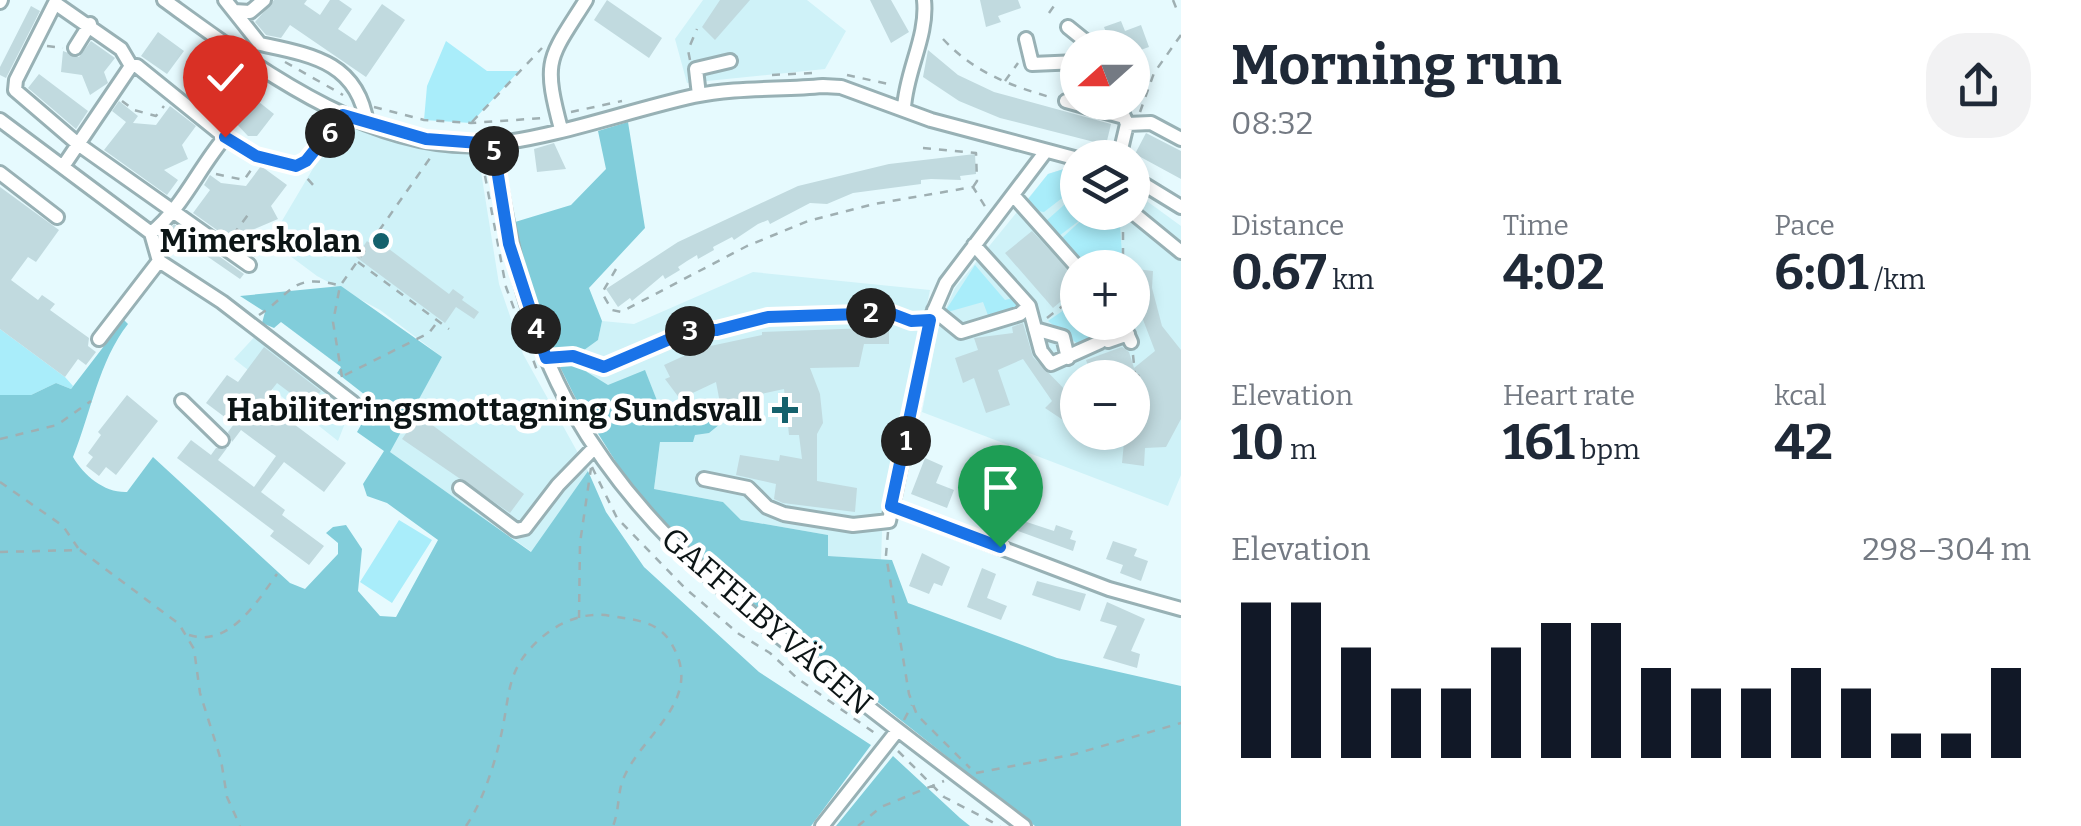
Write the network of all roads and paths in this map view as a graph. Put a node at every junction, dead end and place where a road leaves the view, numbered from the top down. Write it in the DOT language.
graph roads {
  1 [pos="164,0"];
  2 [pos="264,0"];
  3 [pos="586,0"];
  4 [pos="924,0"];
  5 [pos="1058,0"];
  6 [pos="1173,0"];
  7 [pos="229,6"];
  8 [pos="1177,10"];
  9 [pos="1049,13"];
  10 [pos="90,24"];
  11 [pos="1068,27"];
  12 [pos="698,30"];
  13 [pos="1072,30"];
  14 [pos="1181,36"];
  15 [pos="942,39"];
  16 [pos="1026,39"];
  17 [pos="34,41"];
  18 [pos="260,44"];
  19 [pos="545,45"];
  20 [pos="228,46"];
  21 [pos="75,48"];
  22 [pos="1028,57"];
  23 [pos="730,61"];
  24 [pos="1060,64"];
  25 [pos="131,66"];
  26 [pos="696,69"];
  27 [pos="1003,83"];
  28 [pos="113,94"];
  29 [pos="698,95"];
  30 [pos="175,97"];
  31 [pos="1060,99"];
  32 [pos="364,105"];
  33 [pos="904,108"];
  34 [pos="343,115"];
  35 [pos="546,118"];
  36 [pos="0,120"];
  37 [pos="1126,120"];
  38 [pos="1129,121"];
  39 [pos="471,123"];
  40 [pos="480,123"];
  41 [pos="367,124"];
  42 [pos="562,128"];
  43 [pos="225,137"];
  44 [pos="1181,139"];
  45 [pos="1124,140"];
  46 [pos="78,144"];
  47 [pos="487,144"];
  48 [pos="924,148"];
  49 [pos="437,149"];
  50 [pos="1046,152"];
  51 [pos="256,156"];
  52 [pos="1060,156"];
  53 [pos="204,163"];
  54 [pos="64,165"];
  55 [pos="296,166"];
  56 [pos="0,173"];
  57 [pos="314,186"];
  58 [pos="1150,187"];
  59 [pos="973,188"];
  60 [pos="1012,195"];
  61 [pos="1181,207"];
  62 [pos="174,212"];
  63 [pos="250,212"];
  64 [pos="57,217"];
  65 [pos="995,218"];
  66 [pos="1150,227"];
  67 [pos="151,233"];
  68 [pos="974,246"];
  69 [pos="223,248"];
  70 [pos="1062,250"];
  71 [pos="1181,252"];
  72 [pos="159,261"];
  73 [pos="357,261"];
  74 [pos="249,265"];
  75 [pos="616,269"];
  76 [pos="340,286"];
  77 [pos="1028,306"];
  78 [pos="1060,309"];
  79 [pos="265,312"];
  80 [pos="932,315"];
  81 [pos="1052,315"];
  82 [pos="438,321"];
  83 [pos="449,329"];
  84 [pos="1035,329"];
  85 [pos="98,339"];
  86 [pos="1107,340"];
  87 [pos="539,358"];
  88 [pos="1068,358"];
  89 [pos="604,367"];
  90 [pos="339,382"];
  91 [pos="543,384"];
  92 [pos="91,401"];
  93 [pos="182,401"];
  94 [pos="352,403"];
  95 [pos="0,439"];
  96 [pos="222,440"];
  97 [pos="591,456"];
  98 [pos="704,480"];
  99 [pos="0,482"];
  100 [pos="460,488"];
  101 [pos="891,506"];
  102 [pos="889,521"];
  103 [pos="80,550"];
  104 [pos="0,552"];
  105 [pos="277,574"];
  106 [pos="1181,609"];
  107 [pos="578,618"];
  108 [pos="188,635"];
  109 [pos="913,704"];
  110 [pos="1181,723"];
  111 [pos="892,737"];
  112 [pos="966,775"];
  113 [pos="931,785"];
  114 [pos="240,826"];
  115 [pos="466,826"];
  116 [pos="613,826"];
  117 [pos="822,826"];
  118 [pos="858,826"];
  119 [pos="1000,826"];
  120 [pos="1024,826"];
  1 -- 20 [label="street"];
  2 -- 7 [label="street"];
  3 -- 42 [label="street"];
  4 -- 33 [label="street"];
  5 -- 9 [label="path"];
  6 -- 8 [label="path"];
  7 -- 18 [label="street"];
  10 -- 17 [label="street"];
  10 -- 21 [label="street"];
  10 -- 25 [label="street"];
  11 -- 13 [label="street"];
  12 -- 26 [label="path"];
  14 -- 38 [label="path"];
  15 -- 27 [label="path"];
  16 -- 22 [label="street"];
  17 -- 21 [label="path"];
  17 -- 46 [label="street"];
  18 -- 32 [label="path"];
  18 -- 32 [label="street"];
  19 -- 39 [label="path"];
  20 -- 30 [label="path"];
  20 -- 34 [label="street"];
  22 -- 24 [label="street"];
  22 -- 27 [label="path"];
  23 -- 26 [label="street"];
  25 -- 28 [label="street"];
  25 -- 30 [label="street"];
  26 -- 29 [label="street"];
  27 -- 31 [label="path"];
  28 -- 30 [label="path"];
  28 -- 46 [label="street"];
  29 -- 33 [label="street"];
  29 -- 42 [label="street"];
  30 -- 43 [label="street"];
  32 -- 39 [label="path"];
  32 -- 41 [label="street"];
  33 -- 50 [label="street"];
  34 -- 41 [label="street"];
  34 -- 55 [label="path"];
  35 -- 40 [label="path"];
  36 -- 54 [label="street"];
  37 -- 38 [label="street"];
  38 -- 44 [label="street"];
  38 -- 45 [label="street"];
  39 -- 40 [label="path"];
  40 -- 47 [label="path"];
  41 -- 47 [label="street"];
  42 -- 47 [label="street"];
  43 -- 51 [label="street"];
  43 -- 53 [label="street"];
  46 -- 54 [label="street"];
  46 -- 62 [label="street"];
  47 -- 87 [label="street, GAFFELBYVÄGEN"];
  47 -- 87 [label="path"];
  48 -- 59 [label="path"];
  49 -- 73 [label="path"];
  50 -- 52 [label="street"];
  50 -- 60 [label="street"];
  51 -- 53 [label="path"];
  51 -- 55 [label="path"];
  53 -- 62 [label="street"];
  54 -- 67 [label="street"];
  55 -- 57 [label="path"];
  56 -- 64 [label="street"];
  58 -- 61 [label="street"];
  59 -- 65 [label="path"];
  59 -- 75 [label="path"];
  60 -- 65 [label="street"];
  60 -- 70 [label="street"];
  62 -- 67 [label="street"];
  62 -- 69 [label="street"];
  63 -- 69 [label="path"];
  65 -- 68 [label="street"];
  66 -- 71 [label="street"];
  67 -- 72 [label="street"];
  68 -- 77 [label="street"];
  68 -- 80 [label="street"];
  69 -- 74 [label="street"];
  72 -- 85 [label="street"];
  72 -- 90 [label="street"];
  73 -- 76 [label="path"];
  73 -- 82 [label="path"];
  76 -- 79 [label="path"];
  76 -- 90 [label="path"];
  77 -- 80 [label="street"];
  77 -- 84 [label="street"];
  78 -- 81 [label="path"];
  80 -- 89 [label="street"];
  80 -- 101 [label="street"];
  82 -- 83 [label="path"];
  82 -- 90 [label="path"];
  84 -- 88 [label="street"];
  84 -- 88 [label="street"];
  86 -- 88 [label="street"];
  87 -- 89 [label="path"];
  87 -- 91 [label="path"];
  87 -- 97 [label="street, GAFFELBYVÄGEN"];
  90 -- 94 [label="street"];
  92 -- 95 [label="path"];
  93 -- 96 [label="street"];
  97 -- 100 [label="street"];
  97 -- 107 [label="path"];
  97 -- 111 [label="street, GAFFELBYVÄGEN"];
  97 -- 111 [label="path"];
  98 -- 102 [label="street"];
  99 -- 103 [label="path"];
  101 -- 102 [label="street"];
  101 -- 106 [label="street"];
  102 -- 109 [label="path"];
  103 -- 104 [label="path"];
  103 -- 108 [label="path"];
  105 -- 108 [label="path"];
  107 -- 115 [label="path"];
  107 -- 116 [label="path"];
  108 -- 114 [label="path"];
  109 -- 111 [label="path"];
  109 -- 112 [label="path"];
  110 -- 112 [label="path"];
  111 -- 112 [label="street, GAFFELBYVÄGEN"];
  111 -- 113 [label="path"];
  111 -- 117 [label="street"];
  112 -- 113 [label="path"];
  112 -- 120 [label="street, GAFFELBYVÄGEN"];
  113 -- 118 [label="path"];
  113 -- 119 [label="path"];
}
